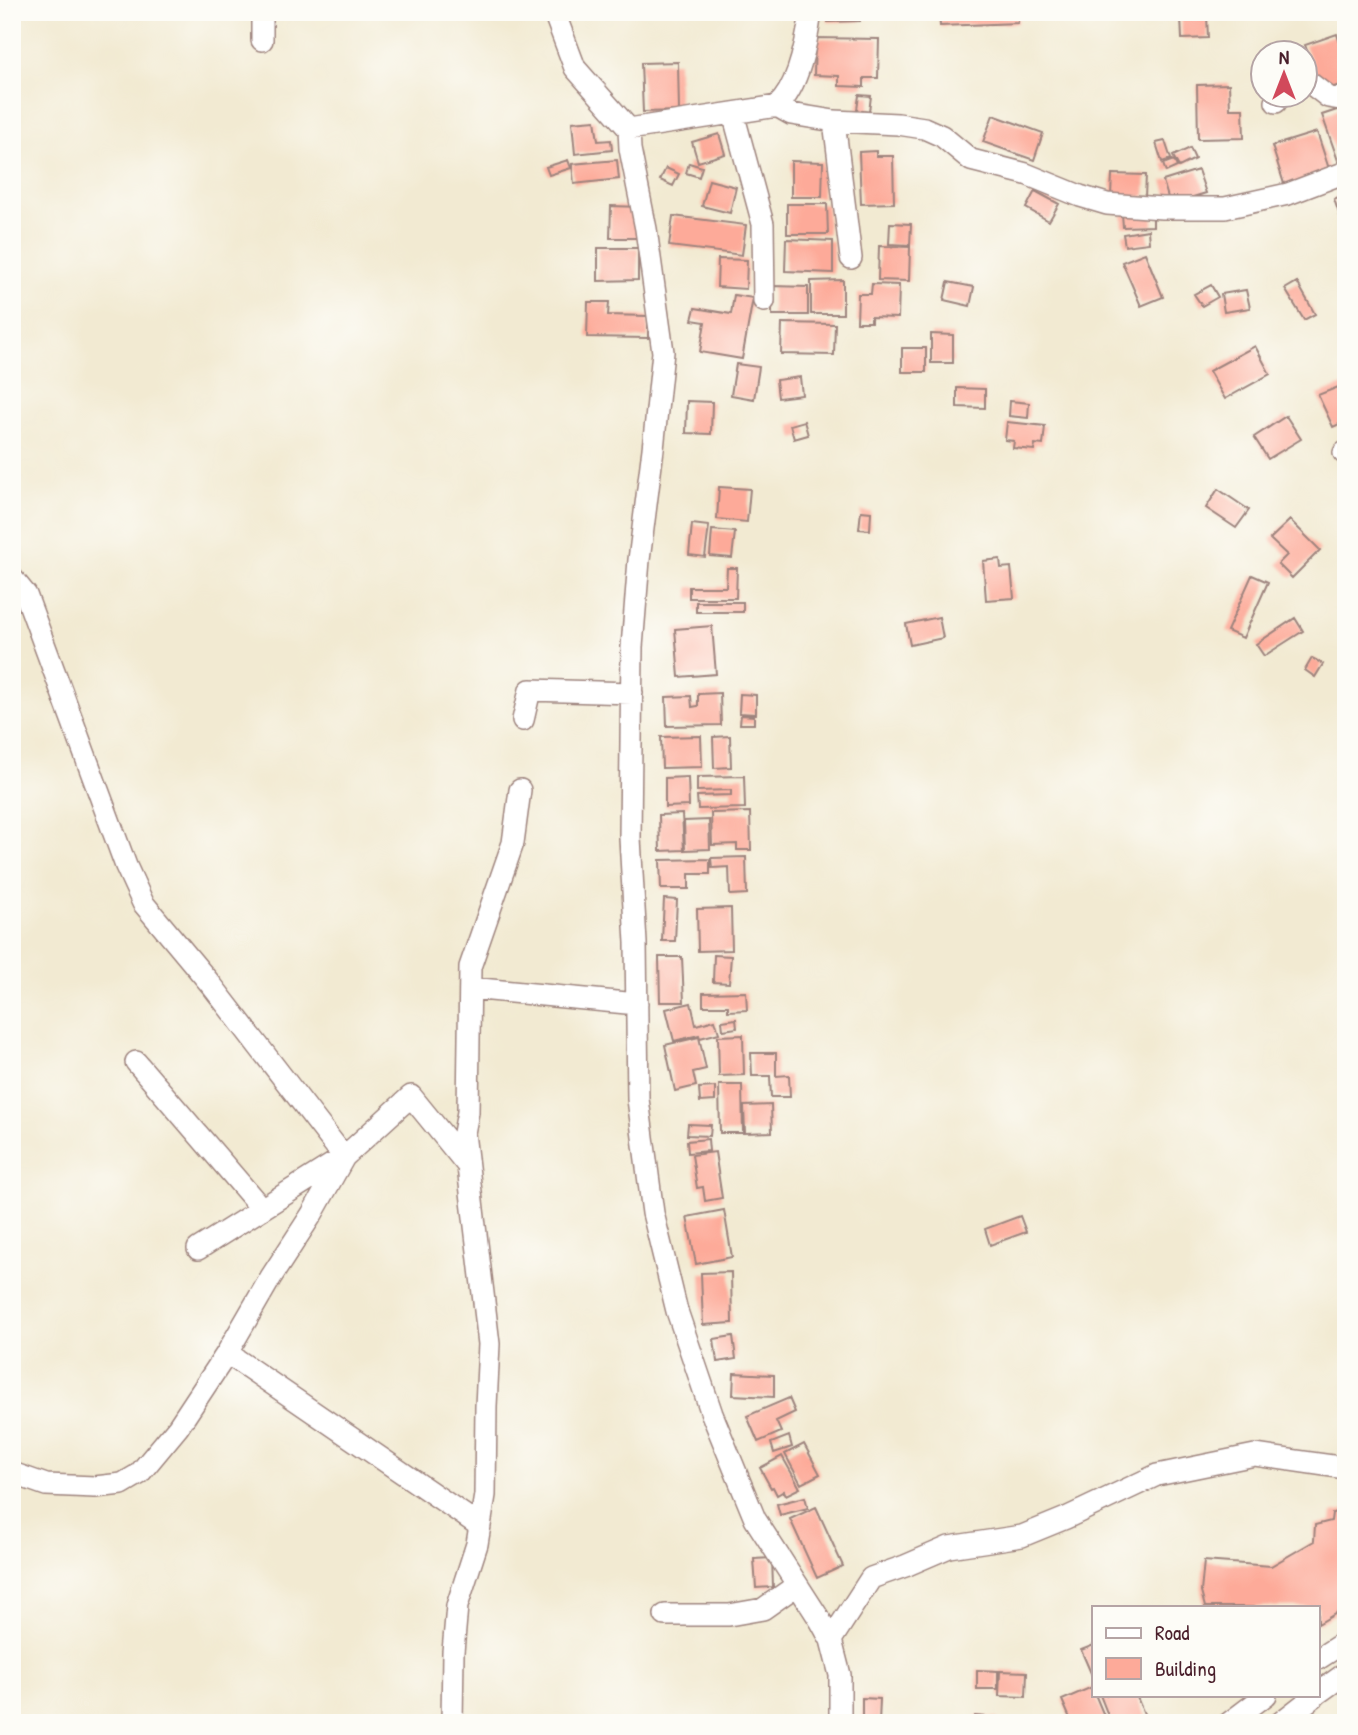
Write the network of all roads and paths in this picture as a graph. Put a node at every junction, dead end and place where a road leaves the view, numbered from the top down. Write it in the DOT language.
graph roads {
  1 [pos="262,12"];
  2 [pos="554,12"];
  3 [pos="811,12"];
  4 [pos="262,40"];
  5 [pos="1320,91"];
  6 [pos="1346,100"];
  7 [pos="778,106"];
  8 [pos="733,113"];
  9 [pos="834,121"];
  10 [pos="629,129"];
  11 [pos="1346,173"];
  12 [pos="851,258"];
  13 [pos="764,302"];
  14 [pos="12,578"];
  15 [pos="632,693"];
  16 [pos="523,720"];
  17 [pos="520,790"];
  18 [pos="470,988"];
  19 [pos="636,1004"];
  20 [pos="136,1062"];
  21 [pos="344,1157"];
  22 [pos="468,1166"];
  23 [pos="262,1209"];
  24 [pos="198,1250"];
  25 [pos="227,1353"];
  26 [pos="1346,1466"];
  27 [pos="12,1473"];
  28 [pos="480,1526"];
  29 [pos="797,1585"];
  30 [pos="665,1615"];
  31 [pos="831,1640"];
  32 [pos="1346,1641"];
  33 [pos="1320,1658"];
  34 [pos="1346,1673"];
  35 [pos="1320,1692"];
  36 [pos="1265,1696"];
  37 [pos="1314,1696"];
  38 [pos="1233,1722"];
  39 [pos="452,1723"];
  40 [pos="840,1723"];
  41 [pos="1280,1723"];
  1 -- 4 [label="street"];
  2 -- 10 [label="street"];
  3 -- 7 [label="street"];
  5 -- 6 [label="street"];
  7 -- 8 [label="street"];
  7 -- 9 [label="street"];
  8 -- 10 [label="street"];
  8 -- 13 [label="street"];
  9 -- 11 [label="street"];
  9 -- 12 [label="street"];
  10 -- 15 [label="street"];
  14 -- 21 [label="street"];
  15 -- 16 [label="street"];
  15 -- 19 [label="street"];
  17 -- 18 [label="street"];
  18 -- 19 [label="street"];
  18 -- 22 [label="street"];
  19 -- 29 [label="street"];
  20 -- 23 [label="street"];
  21 -- 22 [label="street"];
  21 -- 23 [label="street"];
  21 -- 25 [label="street"];
  22 -- 28 [label="street"];
  23 -- 24 [label="street"];
  25 -- 27 [label="street"];
  25 -- 28 [label="street"];
  26 -- 31 [label="street"];
  28 -- 39 [label="street"];
  29 -- 30 [label="street"];
  29 -- 31 [label="street"];
  31 -- 40 [label="street"];
  32 -- 33 [label="street"];
  34 -- 35 [label="street"];
  36 -- 38 [label="street"];
  37 -- 41 [label="street"];
}
